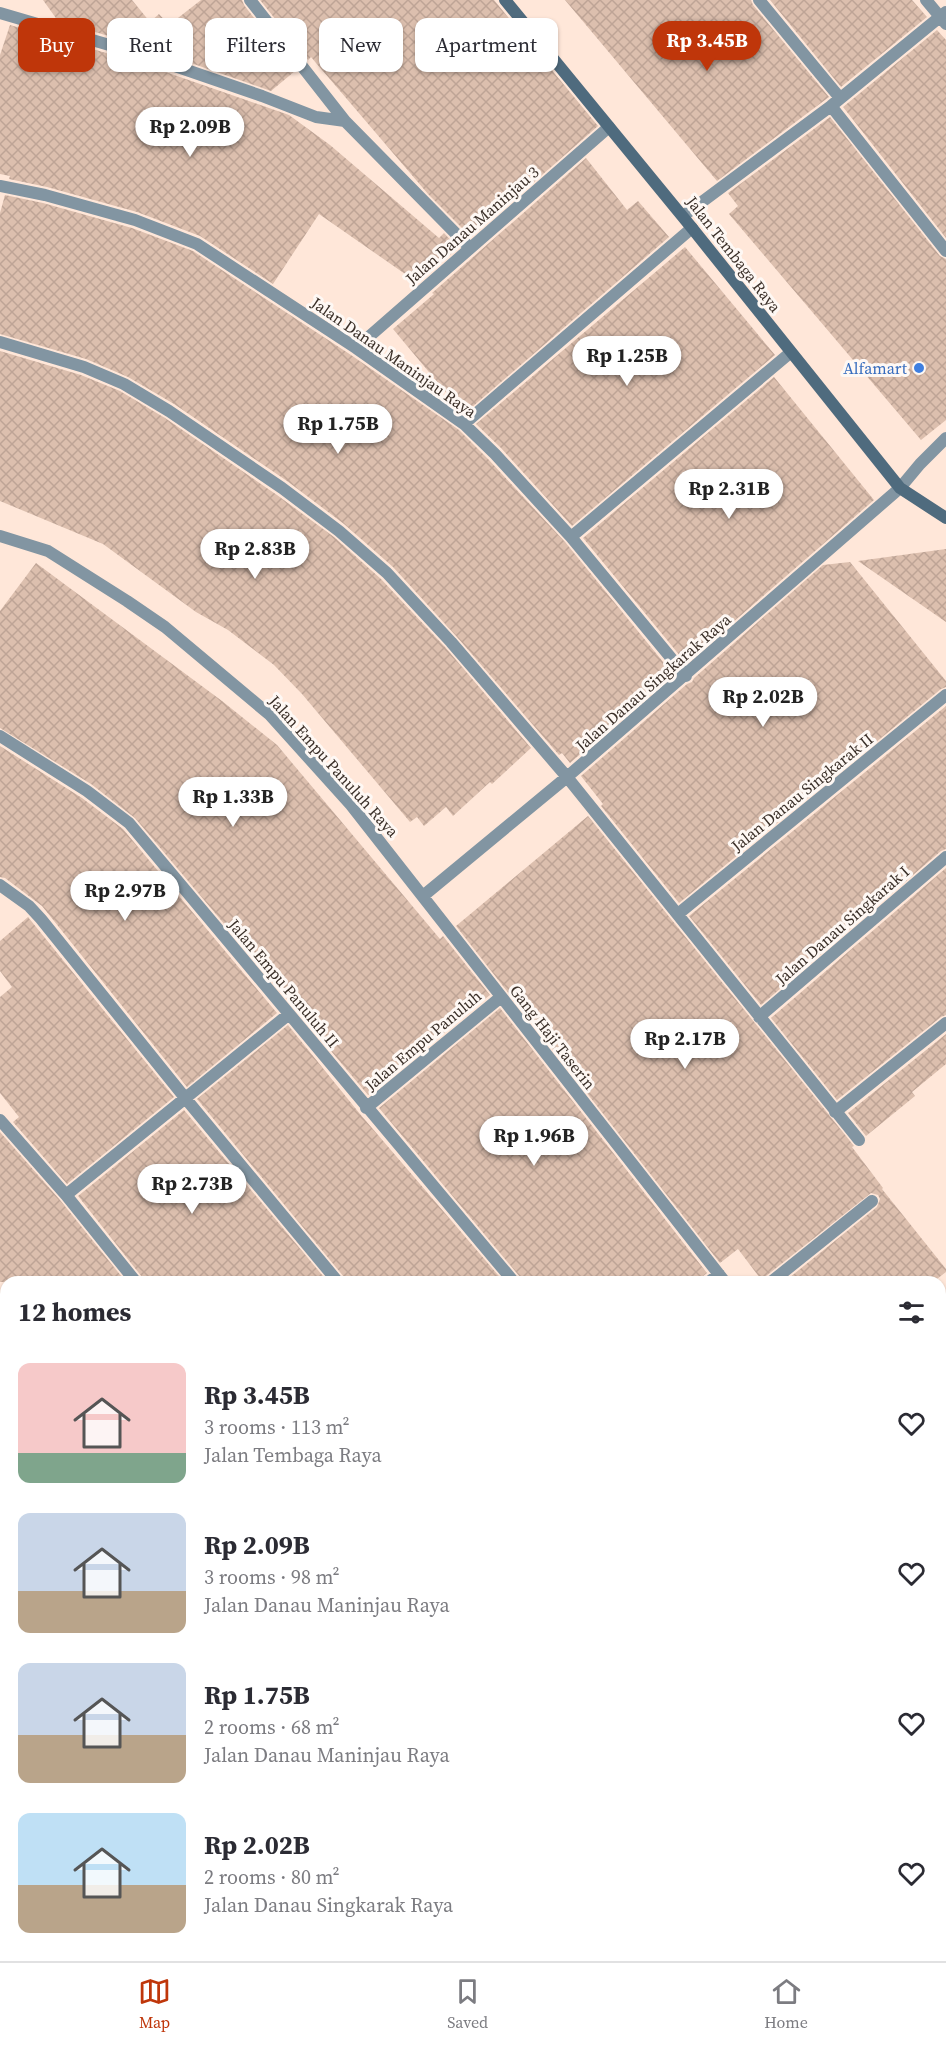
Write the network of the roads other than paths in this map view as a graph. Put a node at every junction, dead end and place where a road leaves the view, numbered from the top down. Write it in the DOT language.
graph roads {
  1 [pos="250,0"];
  2 [pos="505,0"];
  3 [pos="759,0"];
  4 [pos="926,0"];
  5 [pos="0,13"];
  6 [pos="944,18"];
  7 [pos="836,102"];
  8 [pos="345,121"];
  9 [pos="609,127"];
  10 [pos="0,186"];
  11 [pos="683,216"];
  12 [pos="692,228"];
  13 [pos="470,248"];
  14 [pos="946,251"];
  15 [pos="0,342"];
  16 [pos="357,348"];
  17 [pos="790,352"];
  18 [pos="464,424"];
  19 [pos="946,438"];
  20 [pos="900,488"];
  21 [pos="946,518"];
  22 [pos="0,536"];
  23 [pos="571,537"];
  24 [pos="686,676"];
  25 [pos="946,695"];
  26 [pos="0,736"];
  27 [pos="567,777"];
  28 [pos="946,857"];
  29 [pos="0,885"];
  30 [pos="423,896"];
  31 [pos="678,914"];
  32 [pos="501,997"];
  33 [pos="289,1014"];
  34 [pos="759,1017"];
  35 [pos="946,1023"];
  36 [pos="186,1099"];
  37 [pos="366,1108"];
  38 [pos="835,1112"];
  39 [pos="0,1120"];
  40 [pos="859,1140"];
  41 [pos="66,1196"];
  42 [pos="872,1201"];
  43 [pos="131,1276"];
  44 [pos="333,1276"];
  45 [pos="509,1276"];
  46 [pos="715,1276"];
  47 [pos="778,1276"];
  1 -- 8 [label="street"];
  2 -- 9 [label="street, Jalan Tembaga Raya"];
  3 -- 7 [label="street"];
  4 -- 6 [label="street"];
  5 -- 8 [label="street"];
  6 -- 7 [label="street"];
  7 -- 11 [label="street"];
  7 -- 14 [label="street"];
  8 -- 13 [label="street"];
  9 -- 11 [label="street, Jalan Tembaga Raya"];
  9 -- 13 [label="street, Jalan Danau Maninjau 3"];
  10 -- 16 [label="street, Jalan Danau Maninjau Raya"];
  11 -- 12 [label="street, Jalan Tembaga Raya"];
  12 -- 17 [label="street, Jalan Tembaga Raya"];
  12 -- 18 [label="street"];
  13 -- 16 [label="street, Jalan Danau Maninjau 3"];
  15 -- 27 [label="street"];
  16 -- 18 [label="street, Jalan Danau Maninjau Raya"];
  17 -- 20 [label="street, Jalan Tembaga Raya"];
  17 -- 23 [label="street"];
  18 -- 23 [label="street, Jalan Danau Maninjau Raya"];
  19 -- 20 [label="street, Jalan Danau Singkarak Raya"];
  20 -- 21 [label="street, Jalan Tembaga Raya"];
  20 -- 24 [label="street, Jalan Danau Singkarak Raya"];
  22 -- 30 [label="street, Jalan Empu Panuluh Raya"];
  23 -- 24 [label="street, Jalan Danau Maninjau Raya"];
  24 -- 27 [label="street, Jalan Danau Singkarak Raya"];
  25 -- 31 [label="street, Jalan Danau Singkarak II"];
  26 -- 33 [label="street, Jalan Empu Panuluh II"];
  27 -- 30 [label="street, Jalan Danau Singkarak Raya"];
  27 -- 31 [label="street"];
  28 -- 34 [label="street, Jalan Danau Singkarak I"];
  29 -- 36 [label="street"];
  30 -- 32 [label="street, Gang Haji Taserin"];
  31 -- 34 [label="street"];
  32 -- 37 [label="street, Jalan Empu Panuluh"];
  32 -- 46 [label="street, Gang Haji Taserin"];
  33 -- 36 [label="street"];
  33 -- 37 [label="street, Jalan Empu Panuluh II"];
  34 -- 38 [label="street"];
  35 -- 38 [label="street"];
  36 -- 41 [label="street"];
  36 -- 44 [label="street"];
  37 -- 45 [label="street, Jalan Empu Panuluh II"];
  38 -- 40 [label="street"];
  39 -- 41 [label="street"];
  41 -- 43 [label="street"];
  42 -- 47 [label="street"];
}
